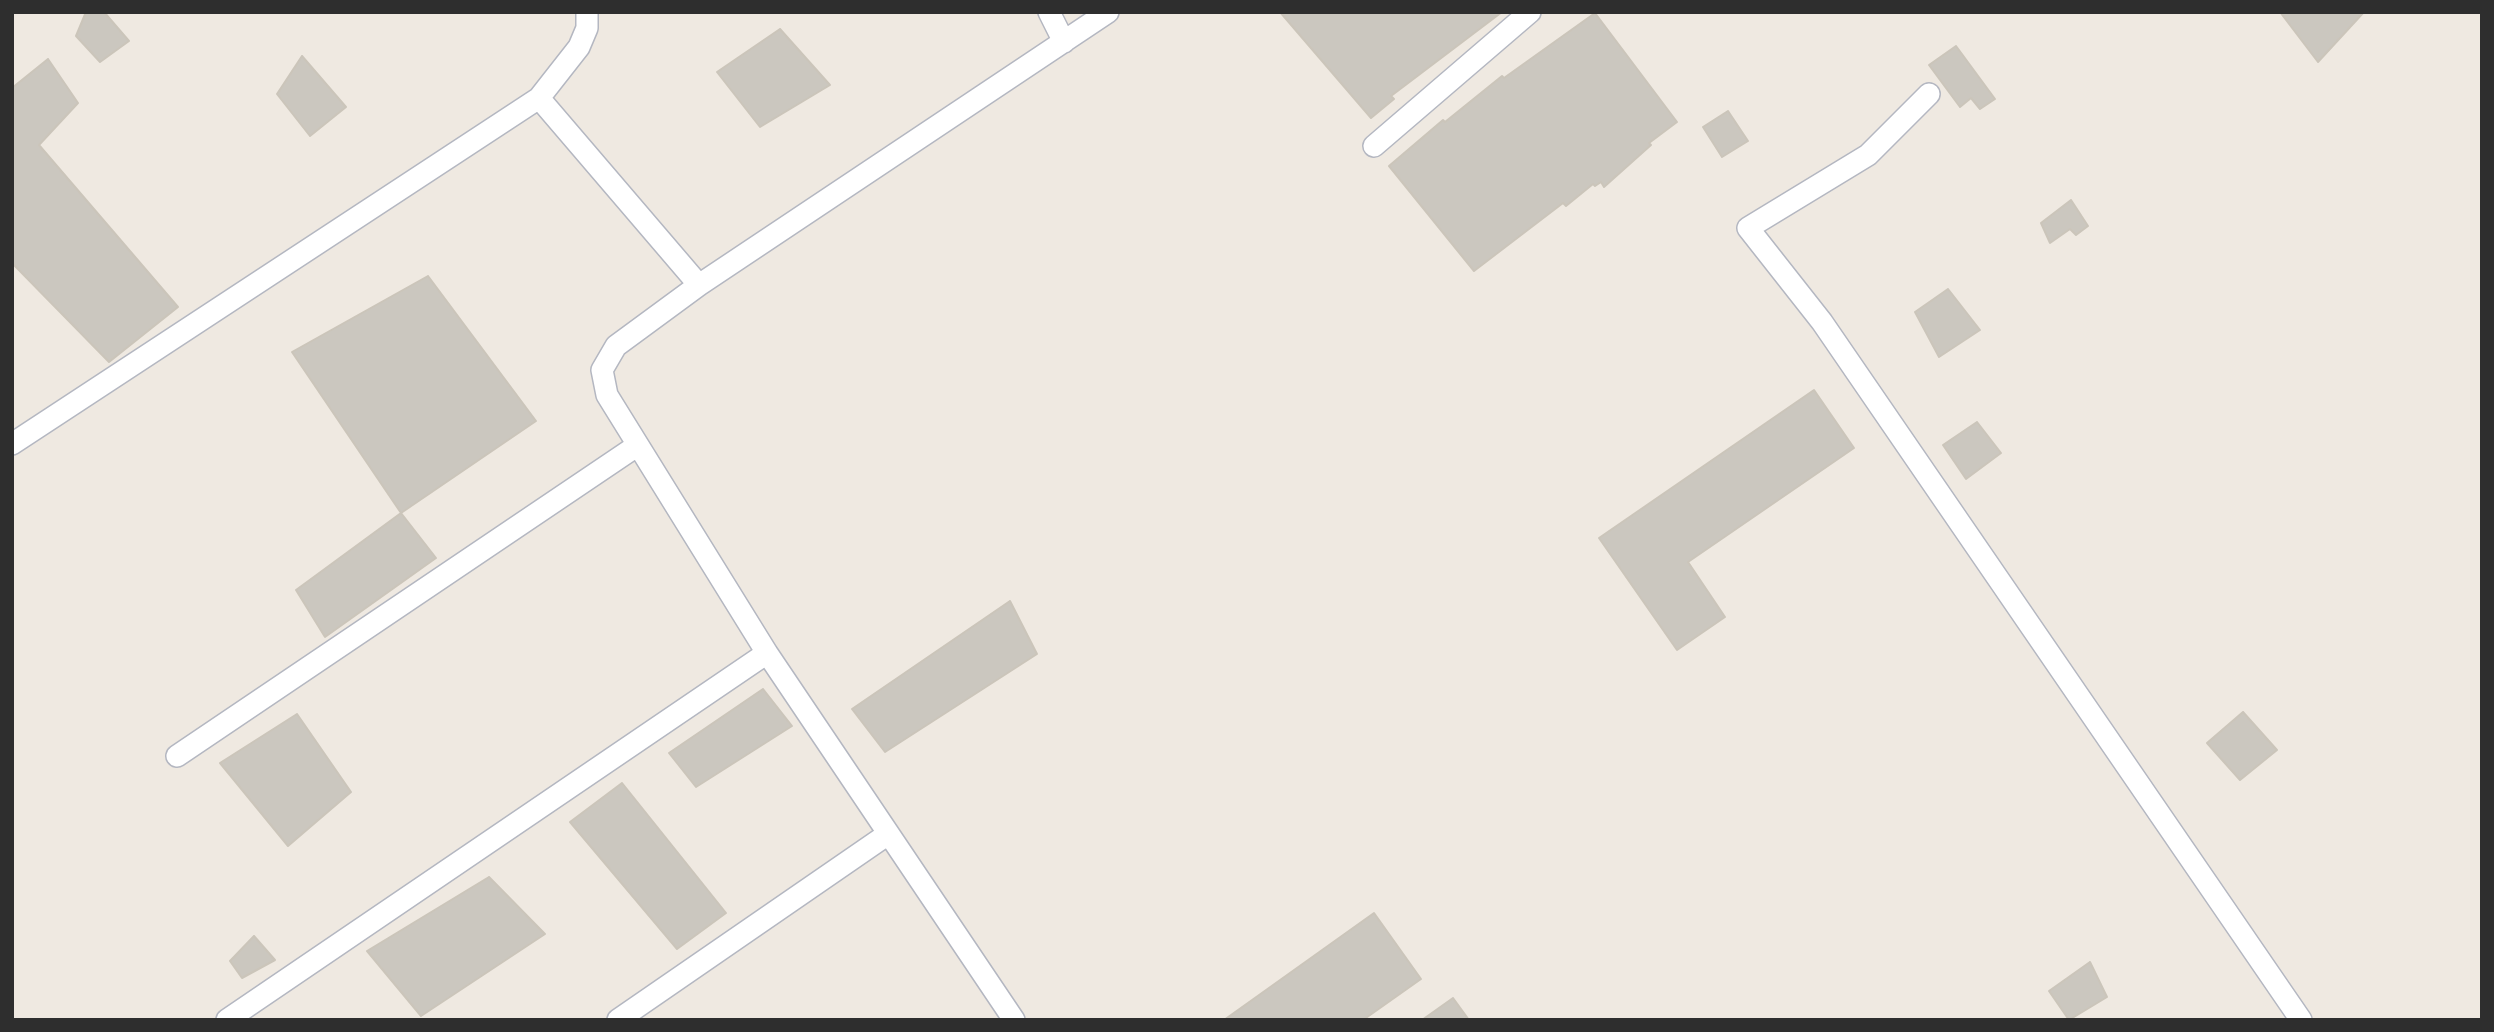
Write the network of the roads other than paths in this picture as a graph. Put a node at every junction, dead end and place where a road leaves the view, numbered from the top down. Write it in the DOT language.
graph roads {
  1 [pos="587,12"];
  2 [pos="1049,12"];
  3 [pos="1108,12"];
  4 [pos="1530,12"];
  5 [pos="1063,42"];
  6 [pos="1929,94"];
  7 [pos="539,98"];
  8 [pos="1374,146"];
  9 [pos="699,285"];
  10 [pos="12,444"];
  11 [pos="638,445"];
  12 [pos="767,653"];
  13 [pos="177,756"];
  14 [pos="888,834"];
  15 [pos="227,1020"];
  16 [pos="618,1020"];
  17 [pos="1014,1020"];
  18 [pos="2301,1020"];
  1 -- 7 [label="street"];
  2 -- 5 [label="street"];
  3 -- 5 [label="street"];
  4 -- 8 [label="street"];
  5 -- 9 [label="street"];
  6 -- 18 [label="street"];
  7 -- 9 [label="street"];
  7 -- 10 [label="street"];
  9 -- 11 [label="street"];
  11 -- 12 [label="street"];
  11 -- 13 [label="street"];
  12 -- 14 [label="street"];
  12 -- 15 [label="street"];
  14 -- 16 [label="street"];
  14 -- 17 [label="street"];
}
